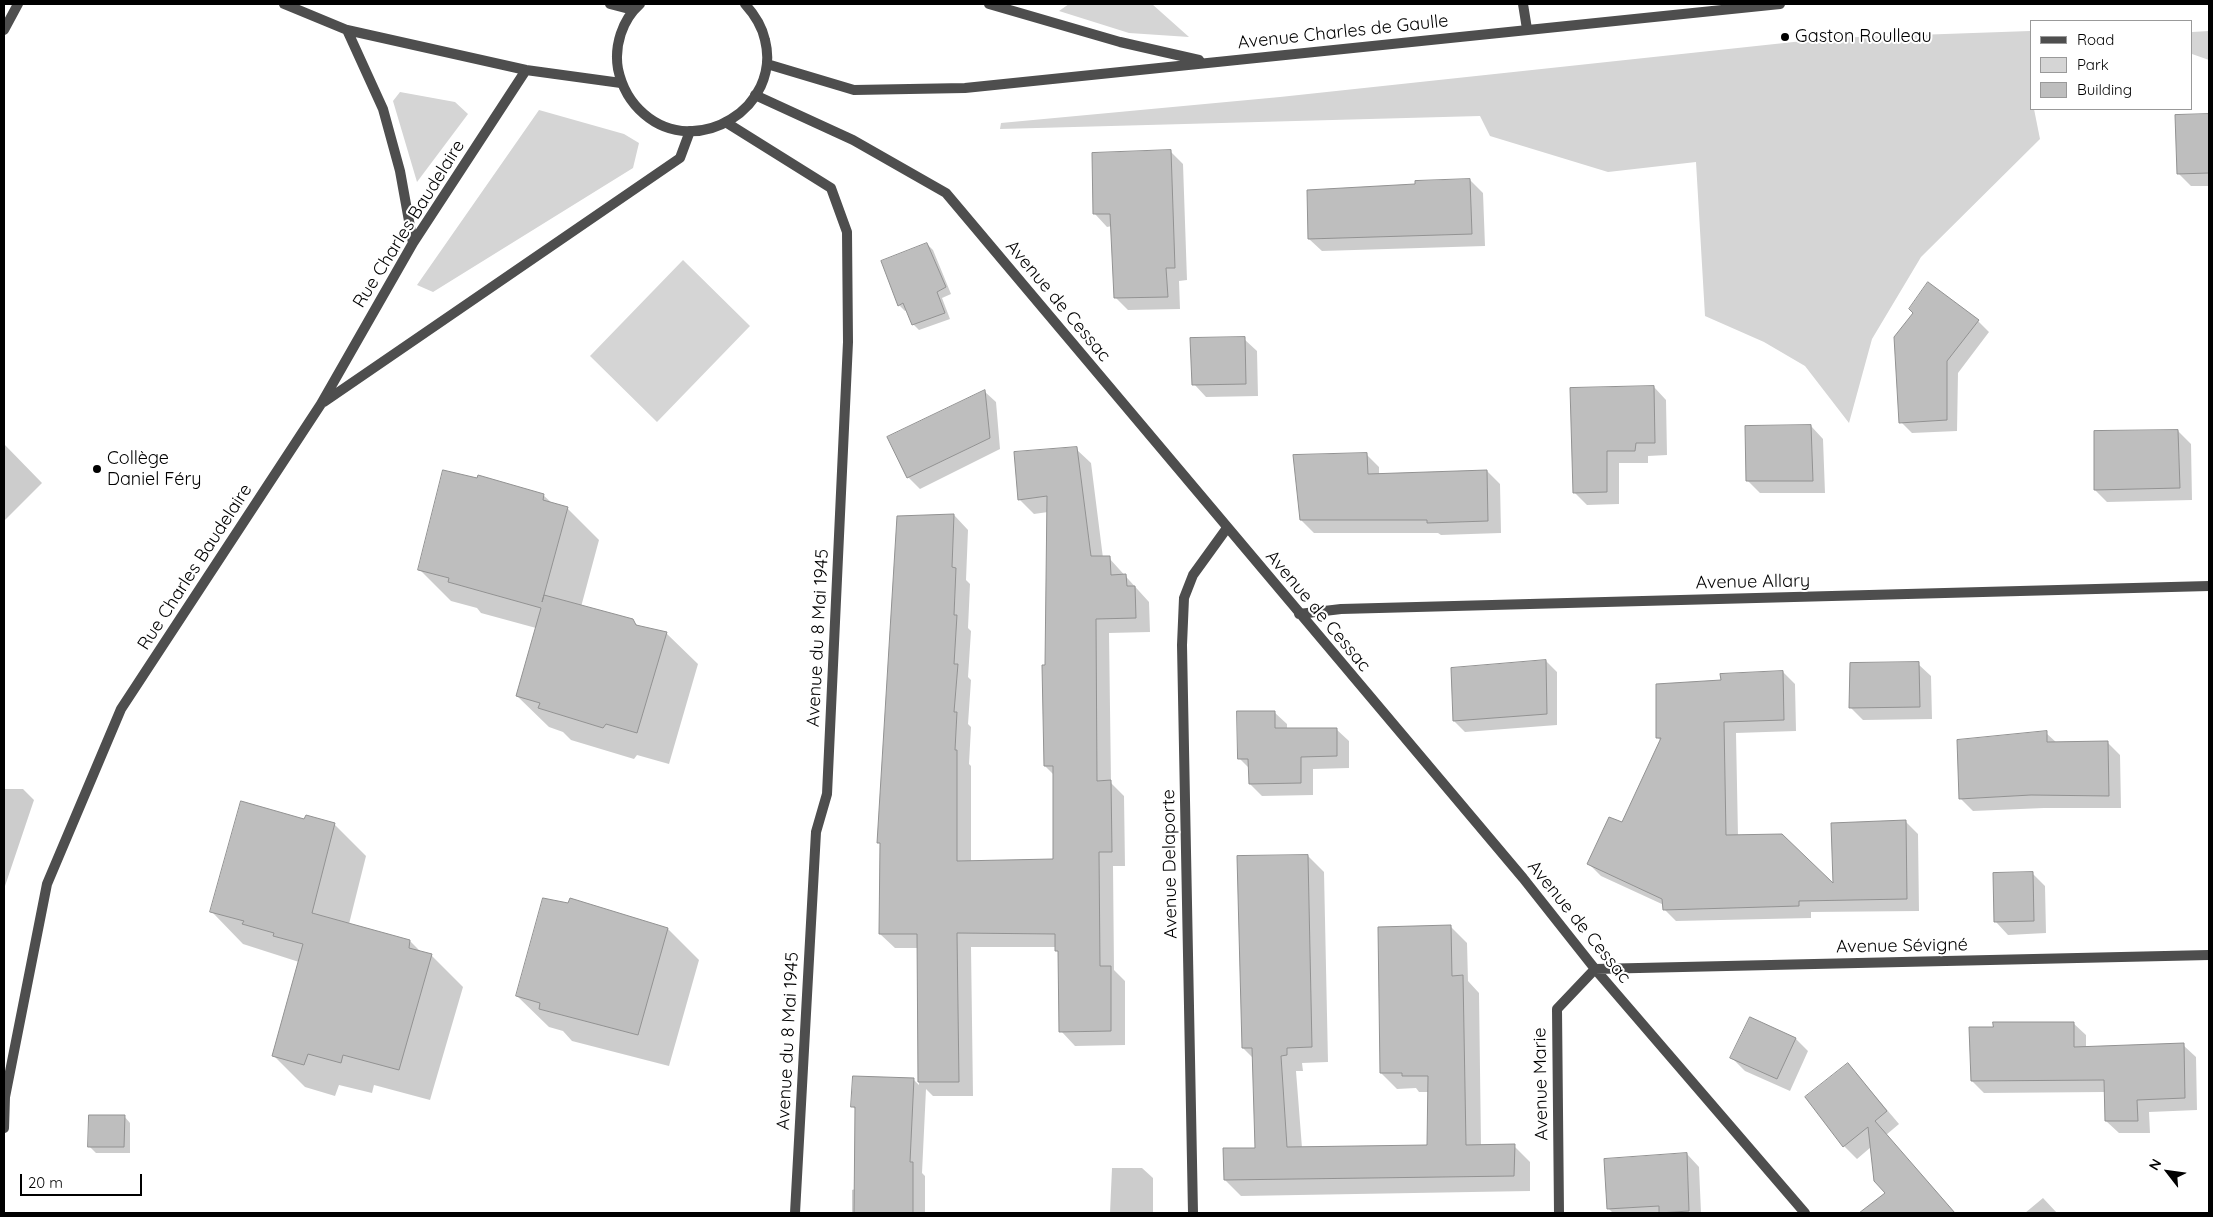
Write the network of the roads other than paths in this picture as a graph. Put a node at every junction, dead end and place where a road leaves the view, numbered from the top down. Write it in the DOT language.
graph roads {
  1 [pos="18,4"];
  2 [pos="284,4"];
  3 [pos="610,4"];
  4 [pos="745,4"];
  5 [pos="989,4"];
  6 [pos="1524,4"];
  7 [pos="1780,4"];
  8 [pos="636,7"];
  9 [pos="1527,29"];
  10 [pos="4,30"];
  11 [pos="347,30"];
  12 [pos="1207,62"];
  13 [pos="767,64"];
  14 [pos="526,70"];
  15 [pos="621,83"];
  16 [pos="755,95"];
  17 [pos="727,123"];
  18 [pos="690,131"];
  19 [pos="413,243"];
  20 [pos="321,404"];
  21 [pos="1227,528"];
  22 [pos="2209,586"];
  23 [pos="1299,614"];
  24 [pos="2209,955"];
  25 [pos="1595,969"];
  26 [pos="4,1128"];
  27 [pos="795,1213"];
  28 [pos="1193,1213"];
  29 [pos="1559,1213"];
  30 [pos="1805,1213"];
  1 -- 10 [label="street"];
  2 -- 11 [label="street"];
  3 -- 8 [label="street"];
  4 -- 13 [label="street"];
  5 -- 12 [label="street, Avenue Charles de Gaulle"];
  6 -- 9 [label="street"];
  7 -- 9 [label="street, Avenue Charles de Gaulle"];
  8 -- 15 [label="street"];
  9 -- 12 [label="street, Avenue Charles de Gaulle"];
  11 -- 14 [label="street"];
  11 -- 19 [label="street"];
  12 -- 13 [label="street, Avenue Charles de Gaulle"];
  13 -- 16 [label="street"];
  14 -- 15 [label="street"];
  14 -- 19 [label="street, Rue Charles Baudelaire"];
  15 -- 18 [label="street"];
  16 -- 17 [label="street"];
  16 -- 21 [label="street, Avenue de Cessac"];
  17 -- 18 [label="street"];
  17 -- 27 [label="street, Avenue du 8 Mai 1945"];
  18 -- 20 [label="street"];
  19 -- 20 [label="street, Rue Charles Baudelaire"];
  20 -- 26 [label="street, Rue Charles Baudelaire"];
  21 -- 23 [label="street, Avenue de Cessac"];
  21 -- 28 [label="street, Avenue Delaporte"];
  22 -- 23 [label="street, Avenue Allary"];
  23 -- 25 [label="street, Avenue de Cessac"];
  24 -- 25 [label="street, Avenue Sévigné"];
  25 -- 29 [label="street, Avenue Marie"];
  25 -- 30 [label="street, Avenue de Cessac"];
}
